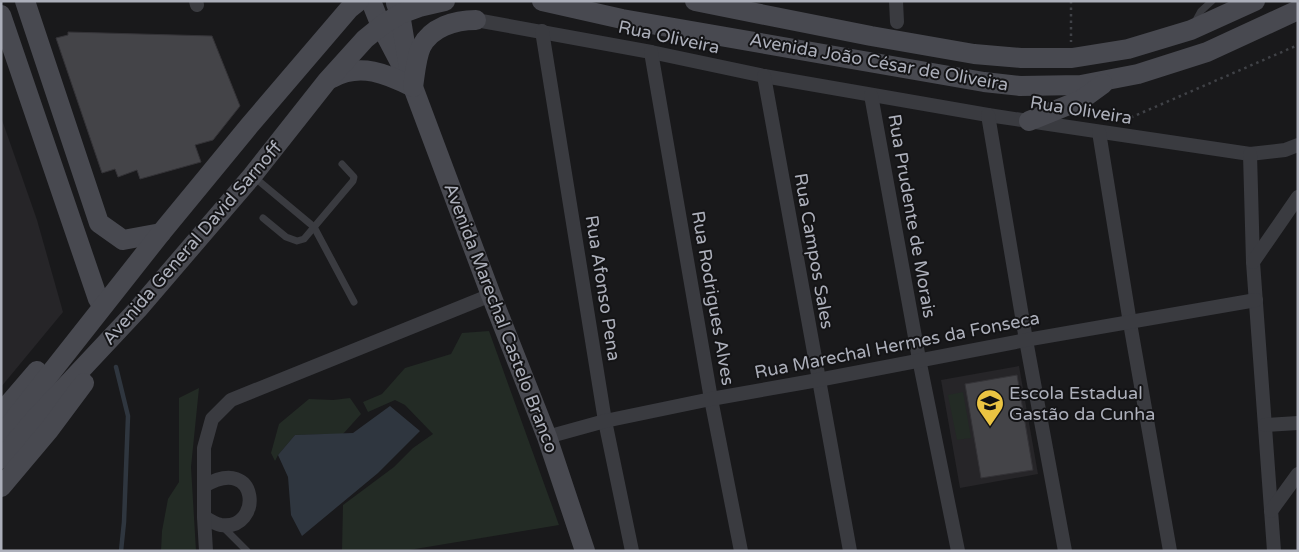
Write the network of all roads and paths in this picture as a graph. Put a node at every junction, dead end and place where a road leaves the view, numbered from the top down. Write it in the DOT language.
graph roads {
  1 [pos="25,1"];
  2 [pos="371,1"];
  3 [pos="445,1"];
  4 [pos="542,1"];
  5 [pos="695,1"];
  6 [pos="896,1"];
  7 [pos="1071,1"];
  8 [pos="1212,1"];
  9 [pos="1255,1"];
  10 [pos="352,4"];
  11 [pos="424,6"];
  12 [pos="398,8"];
  13 [pos="1297,11"];
  14 [pos="1,15"];
  15 [pos="476,20"];
  16 [pos="897,22"];
  17 [pos="381,26"];
  18 [pos="1191,30"];
  19 [pos="542,31"];
  20 [pos="1298,45"];
  21 [pos="651,52"];
  22 [pos="1072,58"];
  23 [pos="764,76"];
  24 [pos="1109,80"];
  25 [pos="328,81"];
  26 [pos="413,87"];
  27 [pos="871,95"];
  28 [pos="988,115"];
  29 [pos="1029,121"];
  30 [pos="1099,132"];
  31 [pos="1298,145"];
  32 [pos="1250,154"];
  33 [pos="342,164"];
  34 [pos="252,176"];
  35 [pos="1298,197"];
  36 [pos="263,218"];
  37 [pos="314,227"];
  38 [pos="161,233"];
  39 [pos="1253,262"];
  40 [pos="137,264"];
  41 [pos="491,295"];
  42 [pos="98,299"];
  43 [pos="1256,300"];
  44 [pos="354,302"];
  45 [pos="138,309"];
  46 [pos="1130,323"];
  47 [pos="1026,340"];
  48 [pos="919,359"];
  49 [pos="818,380"];
  50 [pos="711,399"];
  51 [pos="1,413"];
  52 [pos="605,421"];
  53 [pos="1298,423"];
  54 [pos="1265,425"];
  55 [pos="1,436"];
  56 [pos="547,437"];
  57 [pos="1,459"];
  58 [pos="1298,474"];
  59 [pos="204,486"];
  60 [pos="1,487"];
  61 [pos="1271,511"];
  62 [pos="204,517"];
  63 [pos="222,525"];
  64 [pos="206,551"];
  65 [pos="247,551"];
  66 [pos="585,551"];
  67 [pos="632,551"];
  68 [pos="741,551"];
  69 [pos="850,551"];
  70 [pos="958,551"];
  71 [pos="1065,551"];
  72 [pos="1170,551"];
  73 [pos="1274,551"];
  1 -- 38 [label="main road"];
  2 -- 17 [label="main road"];
  3 -- 11 [label="main road"];
  4 -- 24 [label="main road, Avenida João César de Oliveira"];
  5 -- 22 [label="main road, Avenida João César de Oliveira"];
  6 -- 16 [label="street"];
  7 -- 22 [label="path"];
  8 -- 18 [label="lane"];
  9 -- 18 [label="main road, Avenida João César de Oliveira"];
  10 -- 38 [label="main road, Avenida General David Sarnoff"];
  11 -- 12 [label="main road"];
  11 -- 15 [label="main road"];
  12 -- 17 [label="main road, Avenida General David Sarnoff"];
  12 -- 26 [label="main road, Avenida Marechal Castelo Branco"];
  13 -- 24 [label="main road, Avenida João César de Oliveira"];
  14 -- 42 [label="main road"];
  15 -- 19 [label="street, Rua Oliveira"];
  15 -- 26 [label="main road"];
  17 -- 25 [label="main road, Avenida General David Sarnoff"];
  17 -- 26 [label="main road, Avenida Marechal Castelo Branco"];
  18 -- 22 [label="main road, Avenida João César de Oliveira"];
  19 -- 21 [label="street, Rua Oliveira"];
  19 -- 52 [label="street, Rua Afonso Pena"];
  20 -- 30 [label="path"];
  21 -- 23 [label="street, Rua Oliveira"];
  21 -- 50 [label="street, Rua Rodrigues Alves"];
  23 -- 27 [label="street, Rua Oliveira"];
  23 -- 49 [label="street, Rua Campos Sales"];
  24 -- 29 [label="main road"];
  25 -- 26 [label="main road"];
  25 -- 34 [label="main road, Avenida General David Sarnoff"];
  26 -- 41 [label="main road, Avenida Marechal Castelo Branco"];
  27 -- 28 [label="street, Rua Oliveira"];
  27 -- 48 [label="street, Rua Prudente de Morais"];
  28 -- 29 [label="street, Rua Oliveira"];
  28 -- 47 [label="street"];
  29 -- 30 [label="street, Rua Oliveira"];
  30 -- 32 [label="street, Rua Oliveira"];
  30 -- 46 [label="street"];
  31 -- 32 [label="street, Rua Oliveira"];
  32 -- 39 [label="street"];
  33 -- 37 [label="lane"];
  34 -- 37 [label="lane"];
  34 -- 45 [label="main road, Avenida General David Sarnoff"];
  35 -- 39 [label="street"];
  36 -- 37 [label="lane"];
  37 -- 44 [label="lane"];
  38 -- 40 [label="main road, Avenida General David Sarnoff"];
  39 -- 43 [label="street"];
  40 -- 42 [label="main road"];
  40 -- 55 [label="main road, Avenida General David Sarnoff"];
  41 -- 56 [label="main road, Avenida Marechal Castelo Branco"];
  41 -- 59 [label="street"];
  42 -- 51 [label="main road"];
  43 -- 46 [label="street, Rua Marechal Hermes da Fonseca"];
  43 -- 54 [label="street"];
  45 -- 57 [label="main road, Avenida General David Sarnoff"];
  45 -- 60 [label="main road"];
  46 -- 47 [label="street, Rua Marechal Hermes da Fonseca"];
  46 -- 72 [label="street"];
  47 -- 48 [label="street, Rua Marechal Hermes da Fonseca"];
  47 -- 71 [label="street"];
  48 -- 49 [label="street, Rua Marechal Hermes da Fonseca"];
  48 -- 70 [label="street, Rua Prudente de Morais"];
  49 -- 50 [label="street, Rua Marechal Hermes da Fonseca"];
  49 -- 69 [label="street, Rua Campos Sales"];
  50 -- 52 [label="street, Rua Marechal Hermes da Fonseca"];
  50 -- 68 [label="street, Rua Rodrigues Alves"];
  52 -- 56 [label="street, Rua Marechal Hermes da Fonseca"];
  52 -- 67 [label="street, Rua Afonso Pena"];
  53 -- 54 [label="street"];
  54 -- 61 [label="street"];
  56 -- 66 [label="main road, Avenida Marechal Castelo Branco"];
  58 -- 61 [label="street"];
  59 -- 62 [label="street"];
  59 -- 63 [label="street"];
  61 -- 73 [label="street"];
  62 -- 63 [label="street"];
  62 -- 64 [label="street"];
  63 -- 65 [label="lane"];
}
